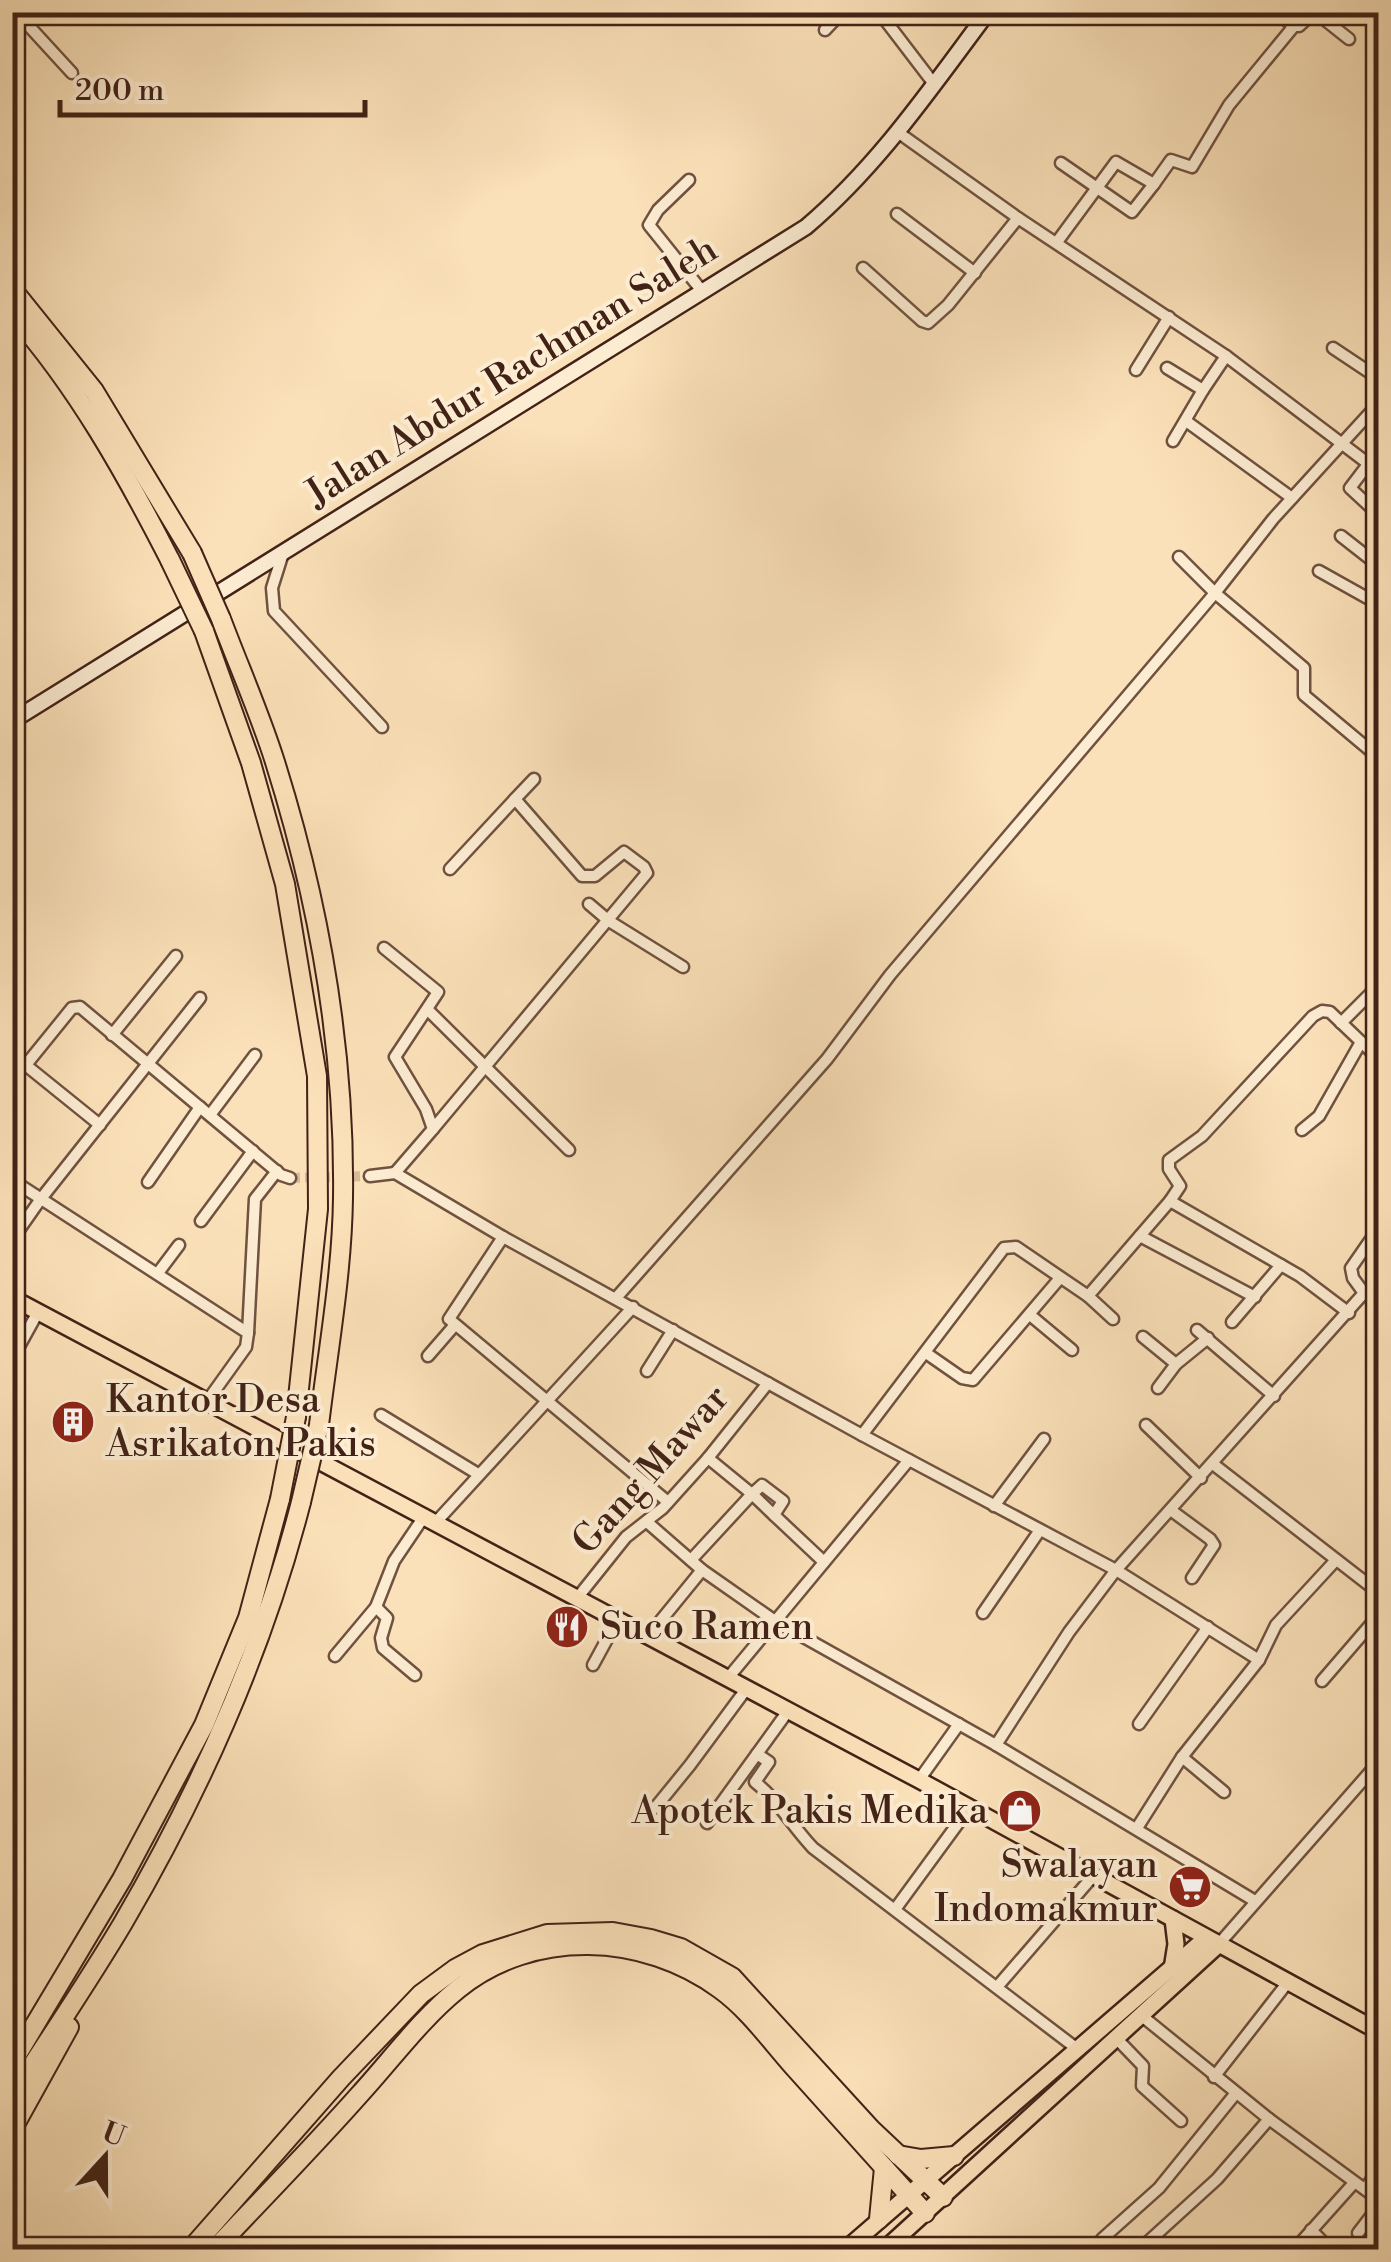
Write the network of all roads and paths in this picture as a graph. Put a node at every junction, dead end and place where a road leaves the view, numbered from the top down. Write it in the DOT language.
graph roads {
  1 [pos="16,12"];
  2 [pos="842,12"];
  3 [pos="988,12"];
  4 [pos="1275,12"];
  5 [pos="1314,12"];
  6 [pos="882,14"];
  7 [pos="1294,26"];
  8 [pos="825,30"];
  9 [pos="1349,38"];
  10 [pos="72,73"];
  11 [pos="934,84"];
  12 [pos="899,133"];
  13 [pos="1062,163"];
  14 [pos="690,180"];
  15 [pos="1154,184"];
  16 [pos="1096,187"];
  17 [pos="896,214"];
  18 [pos="1018,218"];
  19 [pos="1057,242"];
  20 [pos="864,268"];
  21 [pos="975,272"];
  22 [pos="12,289"];
  23 [pos="702,291"];
  24 [pos="12,313"];
  25 [pos="1169,317"];
  26 [pos="1333,348"];
  27 [pos="1226,356"];
  28 [pos="1168,368"];
  29 [pos="1136,370"];
  30 [pos="1378,378"];
  31 [pos="1204,390"];
  32 [pos="1377,409"];
  33 [pos="1186,421"];
  34 [pos="1173,442"];
  35 [pos="1345,444"];
  36 [pos="1374,467"];
  37 [pos="1292,498"];
  38 [pos="1378,514"];
  39 [pos="1342,536"];
  40 [pos="284,552"];
  41 [pos="1180,557"];
  42 [pos="1378,566"];
  43 [pos="1319,571"];
  44 [pos="1215,594"];
  45 [pos="1378,604"];
  46 [pos="12,721"];
  47 [pos="382,727"];
  48 [pos="1378,757"];
  49 [pos="534,779"];
  50 [pos="515,799"];
  51 [pos="450,869"];
  52 [pos="589,904"];
  53 [pos="609,921"];
  54 [pos="384,948"];
  55 [pos="176,956"];
  56 [pos="683,967"];
  57 [pos="1378,986"];
  58 [pos="200,998"];
  59 [pos="428,1010"];
  60 [pos="1341,1023"];
  61 [pos="112,1035"];
  62 [pos="1361,1042"];
  63 [pos="12,1054"];
  64 [pos="255,1055"];
  65 [pos="1378,1058"];
  66 [pos="26,1066"];
  67 [pos="150,1066"];
  68 [pos="484,1066"];
  69 [pos="205,1111"];
  70 [pos="100,1125"];
  71 [pos="433,1129"];
  72 [pos="1302,1130"];
  73 [pos="570,1150"];
  74 [pos="253,1151"];
  75 [pos="277,1171"];
  76 [pos="395,1173"];
  77 [pos="370,1176"];
  78 [pos="290,1178"];
  79 [pos="12,1180"];
  80 [pos="148,1182"];
  81 [pos="40,1200"];
  82 [pos="1170,1201"];
  83 [pos="202,1222"];
  84 [pos="1378,1230"];
  85 [pos="1140,1236"];
  86 [pos="504,1237"];
  87 [pos="12,1240"];
  88 [pos="180,1244"];
  89 [pos="1281,1265"];
  90 [pos="158,1273"];
  91 [pos="1060,1278"];
  92 [pos="1364,1293"];
  93 [pos="1088,1296"];
  94 [pos="1255,1297"];
  95 [pos="12,1298"];
  96 [pos="616,1298"];
  97 [pos="1378,1304"];
  98 [pos="633,1307"];
  99 [pos="38,1312"];
  100 [pos="1349,1312"];
  101 [pos="1030,1314"];
  102 [pos="1114,1319"];
  103 [pos="1232,1322"];
  104 [pos="454,1326"];
  105 [pos="674,1330"];
  106 [pos="1197,1330"];
  107 [pos="248,1333"];
  108 [pos="1143,1337"];
  109 [pos="1208,1338"];
  110 [pos="1072,1350"];
  111 [pos="926,1354"];
  112 [pos="428,1356"];
  113 [pos="12,1359"];
  114 [pos="1176,1364"];
  115 [pos="646,1370"];
  116 [pos="768,1382"];
  117 [pos="1158,1388"];
  118 [pos="1274,1396"];
  119 [pos="208,1400"];
  120 [pos="547,1400"];
  121 [pos="381,1414"];
  122 [pos="1146,1425"];
  123 [pos="862,1435"];
  124 [pos="1044,1438"];
  125 [pos="708,1458"];
  126 [pos="909,1460"];
  127 [pos="1212,1464"];
  128 [pos="478,1474"];
  129 [pos="1201,1478"];
  130 [pos="752,1494"];
  131 [pos="668,1502"];
  132 [pos="994,1506"];
  133 [pos="1172,1511"];
  134 [pos="431,1518"];
  135 [pos="647,1522"];
  136 [pos="1040,1530"];
  137 [pos="691,1560"];
  138 [pos="1336,1560"];
  139 [pos="824,1562"];
  140 [pos="702,1570"];
  141 [pos="1116,1570"];
  142 [pos="1192,1578"];
  143 [pos="1378,1592"];
  144 [pos="578,1597"];
  145 [pos="376,1607"];
  146 [pos="982,1613"];
  147 [pos="1378,1616"];
  148 [pos="618,1620"];
  149 [pos="775,1620"];
  150 [pos="1208,1627"];
  151 [pos="649,1636"];
  152 [pos="335,1656"];
  153 [pos="1259,1660"];
  154 [pos="593,1665"];
  155 [pos="415,1675"];
  156 [pos="728,1678"];
  157 [pos="1322,1681"];
  158 [pos="746,1688"];
  159 [pos="788,1711"];
  160 [pos="960,1724"];
  161 [pos="1139,1724"];
  162 [pos="996,1746"];
  163 [pos="757,1754"];
  164 [pos="1182,1757"];
  165 [pos="1378,1763"];
  166 [pos="919,1780"];
  167 [pos="1224,1792"];
  168 [pos="970,1807"];
  169 [pos="654,1808"];
  170 [pos="707,1823"];
  171 [pos="1137,1828"];
  172 [pos="1094,1875"];
  173 [pos="1255,1901"];
  174 [pos="896,1908"];
  175 [pos="1173,1919"];
  176 [pos="1212,1942"];
  177 [pos="99,1963"];
  178 [pos="1172,1969"];
  179 [pos="1288,1982"];
  180 [pos="996,1987"];
  181 [pos="1142,2016"];
  182 [pos="1378,2031"];
  183 [pos="1117,2039"];
  184 [pos="1076,2048"];
  185 [pos="12,2063"];
  186 [pos="1214,2077"];
  187 [pos="1236,2093"];
  188 [pos="12,2097"];
  189 [pos="1269,2120"];
  190 [pos="1181,2121"];
  191 [pos="12,2130"];
  192 [pos="954,2156"];
  193 [pos="891,2162"];
  194 [pos="1378,2171"];
  195 [pos="926,2181"];
  196 [pos="1353,2184"];
  197 [pos="1365,2189"];
  198 [pos="909,2195"];
  199 [pos="942,2197"];
  200 [pos="1378,2199"];
  201 [pos="1378,2207"];
  202 [pos="925,2213"];
  203 [pos="879,2220"];
  204 [pos="1310,2230"];
  205 [pos="1358,2233"];
  206 [pos="1102,2239"];
  207 [pos="190,2250"];
  208 [pos="214,2250"];
  209 [pos="845,2250"];
  210 [pos="884,2250"];
  211 [pos="1139,2250"];
  212 [pos="1294,2250"];
  213 [pos="1331,2250"];
  1 -- 10 [label="street"];
  2 -- 8 [label="street"];
  3 -- 11 [label="street, Jalan Abdur Rachman Saleh"];
  4 -- 7 [label="street"];
  5 -- 7 [label="street"];
  5 -- 9 [label="street"];
  6 -- 11 [label="street"];
  7 -- 15 [label="street"];
  11 -- 12 [label="street, Jalan Abdur Rachman Saleh"];
  12 -- 18 [label="street"];
  12 -- 23 [label="street, Jalan Abdur Rachman Saleh"];
  13 -- 16 [label="street"];
  14 -- 23 [label="street"];
  15 -- 16 [label="street"];
  15 -- 16 [label="street"];
  16 -- 19 [label="street"];
  17 -- 21 [label="street"];
  18 -- 19 [label="street"];
  18 -- 21 [label="street"];
  19 -- 25 [label="street"];
  20 -- 21 [label="street"];
  22 -- 177 [label="highway, bridge"];
  23 -- 40 [label="street, Jalan Abdur Rachman Saleh"];
  24 -- 185 [label="highway, bridge"];
  25 -- 27 [label="street"];
  25 -- 29 [label="street"];
  26 -- 30 [label="street"];
  27 -- 31 [label="street"];
  27 -- 35 [label="street"];
  28 -- 31 [label="street"];
  31 -- 33 [label="street"];
  32 -- 35 [label="street"];
  33 -- 34 [label="street"];
  33 -- 37 [label="street"];
  35 -- 36 [label="street"];
  35 -- 37 [label="street"];
  36 -- 38 [label="street"];
  37 -- 44 [label="street"];
  39 -- 42 [label="street"];
  40 -- 46 [label="street, Jalan Abdur Rachman Saleh"];
  40 -- 47 [label="street"];
  41 -- 44 [label="street"];
  43 -- 45 [label="street"];
  44 -- 48 [label="street"];
  44 -- 96 [label="street"];
  49 -- 50 [label="street"];
  50 -- 51 [label="street"];
  50 -- 53 [label="street"];
  52 -- 53 [label="street"];
  53 -- 56 [label="street"];
  53 -- 68 [label="street"];
  54 -- 59 [label="street"];
  55 -- 61 [label="street"];
  57 -- 60 [label="street"];
  58 -- 67 [label="street"];
  59 -- 68 [label="street"];
  59 -- 71 [label="street"];
  60 -- 62 [label="street"];
  60 -- 82 [label="street"];
  61 -- 66 [label="street"];
  61 -- 67 [label="street"];
  62 -- 65 [label="street"];
  62 -- 72 [label="street"];
  63 -- 66 [label="street"];
  64 -- 69 [label="street"];
  66 -- 70 [label="street"];
  67 -- 69 [label="street"];
  67 -- 70 [label="street"];
  68 -- 71 [label="street"];
  68 -- 73 [label="street"];
  69 -- 74 [label="street"];
  69 -- 80 [label="street"];
  70 -- 81 [label="street"];
  71 -- 76 [label="street"];
  74 -- 75 [label="street"];
  74 -- 83 [label="street"];
  75 -- 78 [label="street"];
  75 -- 107 [label="street"];
  76 -- 77 [label="street"];
  76 -- 86 [label="street"];
  79 -- 81 [label="street"];
  81 -- 87 [label="street"];
  81 -- 90 [label="street"];
  82 -- 85 [label="street"];
  82 -- 89 [label="street"];
  84 -- 92 [label="street"];
  85 -- 93 [label="street"];
  85 -- 94 [label="street"];
  86 -- 96 [label="street"];
  86 -- 104 [label="street"];
  88 -- 90 [label="street"];
  89 -- 94 [label="street"];
  89 -- 100 [label="street"];
  90 -- 107 [label="street"];
  91 -- 93 [label="street"];
  91 -- 101 [label="street"];
  91 -- 111 [label="street"];
  92 -- 97 [label="street"];
  92 -- 100 [label="street"];
  93 -- 102 [label="street"];
  94 -- 103 [label="street"];
  95 -- 99 [label="main road"];
  96 -- 98 [label="street"];
  98 -- 105 [label="street"];
  98 -- 120 [label="street"];
  99 -- 113 [label="street"];
  99 -- 119 [label="main road"];
  100 -- 118 [label="street"];
  101 -- 110 [label="street"];
  101 -- 111 [label="street"];
  104 -- 112 [label="street"];
  104 -- 120 [label="street"];
  105 -- 115 [label="street"];
  105 -- 116 [label="street"];
  106 -- 109 [label="street"];
  107 -- 119 [label="street"];
  108 -- 114 [label="street"];
  109 -- 114 [label="street"];
  109 -- 118 [label="street"];
  111 -- 123 [label="street"];
  114 -- 117 [label="street"];
  116 -- 123 [label="street"];
  116 -- 125 [label="street, Gang Mawar"];
  118 -- 127 [label="street"];
  119 -- 134 [label="main road"];
  120 -- 128 [label="street"];
  120 -- 131 [label="street"];
  121 -- 128 [label="street"];
  122 -- 129 [label="street"];
  123 -- 126 [label="street"];
  124 -- 132 [label="street"];
  125 -- 130 [label="street"];
  125 -- 131 [label="street, Gang Mawar"];
  126 -- 132 [label="street"];
  126 -- 139 [label="street"];
  127 -- 129 [label="street"];
  127 -- 138 [label="street"];
  128 -- 134 [label="street"];
  129 -- 133 [label="street"];
  130 -- 137 [label="street"];
  130 -- 139 [label="street"];
  131 -- 135 [label="street, Gang Mawar"];
  132 -- 136 [label="street"];
  133 -- 141 [label="street"];
  133 -- 142 [label="street"];
  134 -- 144 [label="main road"];
  134 -- 145 [label="street"];
  135 -- 137 [label="street"];
  135 -- 144 [label="street, Gang Mawar"];
  136 -- 141 [label="street"];
  136 -- 146 [label="street"];
  137 -- 140 [label="street"];
  138 -- 143 [label="street"];
  138 -- 153 [label="street"];
  139 -- 149 [label="street"];
  140 -- 149 [label="street"];
  140 -- 151 [label="street"];
  141 -- 150 [label="street"];
  141 -- 162 [label="street"];
  144 -- 148 [label="main road"];
  145 -- 152 [label="street"];
  145 -- 155 [label="street"];
  147 -- 157 [label="street"];
  148 -- 151 [label="main road"];
  148 -- 154 [label="street"];
  149 -- 156 [label="street"];
  149 -- 160 [label="street"];
  150 -- 153 [label="street"];
  150 -- 161 [label="street"];
  151 -- 156 [label="main road"];
  153 -- 164 [label="street"];
  156 -- 158 [label="main road"];
  158 -- 159 [label="main road"];
  158 -- 169 [label="street"];
  159 -- 163 [label="street"];
  159 -- 166 [label="main road"];
  160 -- 162 [label="street"];
  160 -- 166 [label="street"];
  162 -- 171 [label="street"];
  163 -- 170 [label="street"];
  163 -- 174 [label="street"];
  164 -- 167 [label="street"];
  164 -- 171 [label="street"];
  165 -- 173 [label="street"];
  166 -- 168 [label="main road"];
  168 -- 172 [label="main road"];
  168 -- 174 [label="street"];
  171 -- 173 [label="street"];
  172 -- 175 [label="main road"];
  172 -- 180 [label="street"];
  173 -- 176 [label="street"];
  174 -- 180 [label="street"];
  175 -- 176 [label="main road"];
  175 -- 178 [label="main road"];
  176 -- 178 [label="main road"];
  176 -- 179 [label="main road"];
  176 -- 181 [label="main road"];
  177 -- 188 [label="highway"];
  177 -- 191 [label="highway"];
  178 -- 184 [label="main road"];
  179 -- 182 [label="main road"];
  179 -- 186 [label="street"];
  180 -- 184 [label="street"];
  181 -- 183 [label="main road"];
  181 -- 186 [label="street"];
  183 -- 190 [label="street"];
  183 -- 199 [label="main road"];
  184 -- 192 [label="main road"];
  186 -- 187 [label="street"];
  187 -- 189 [label="street"];
  187 -- 206 [label="street"];
  189 -- 196 [label="street"];
  189 -- 211 [label="street"];
  192 -- 193 [label="highway"];
  192 -- 195 [label="main road"];
  193 -- 195 [label="highway"];
  193 -- 198 [label="highway"];
  193 -- 203 [label="highway"];
  193 -- 207 [label="highway"];
  193 -- 208 [label="highway"];
  194 -- 197 [label="street"];
  195 -- 198 [label="main road"];
  195 -- 199 [label="highway"];
  196 -- 197 [label="street"];
  196 -- 204 [label="street"];
  197 -- 200 [label="street"];
  198 -- 202 [label="highway"];
  198 -- 203 [label="main road"];
  199 -- 202 [label="main road"];
  201 -- 205 [label="street"];
  202 -- 210 [label="main road"];
  203 -- 209 [label="main road"];
  204 -- 212 [label="street"];
  204 -- 213 [label="street"];
}
